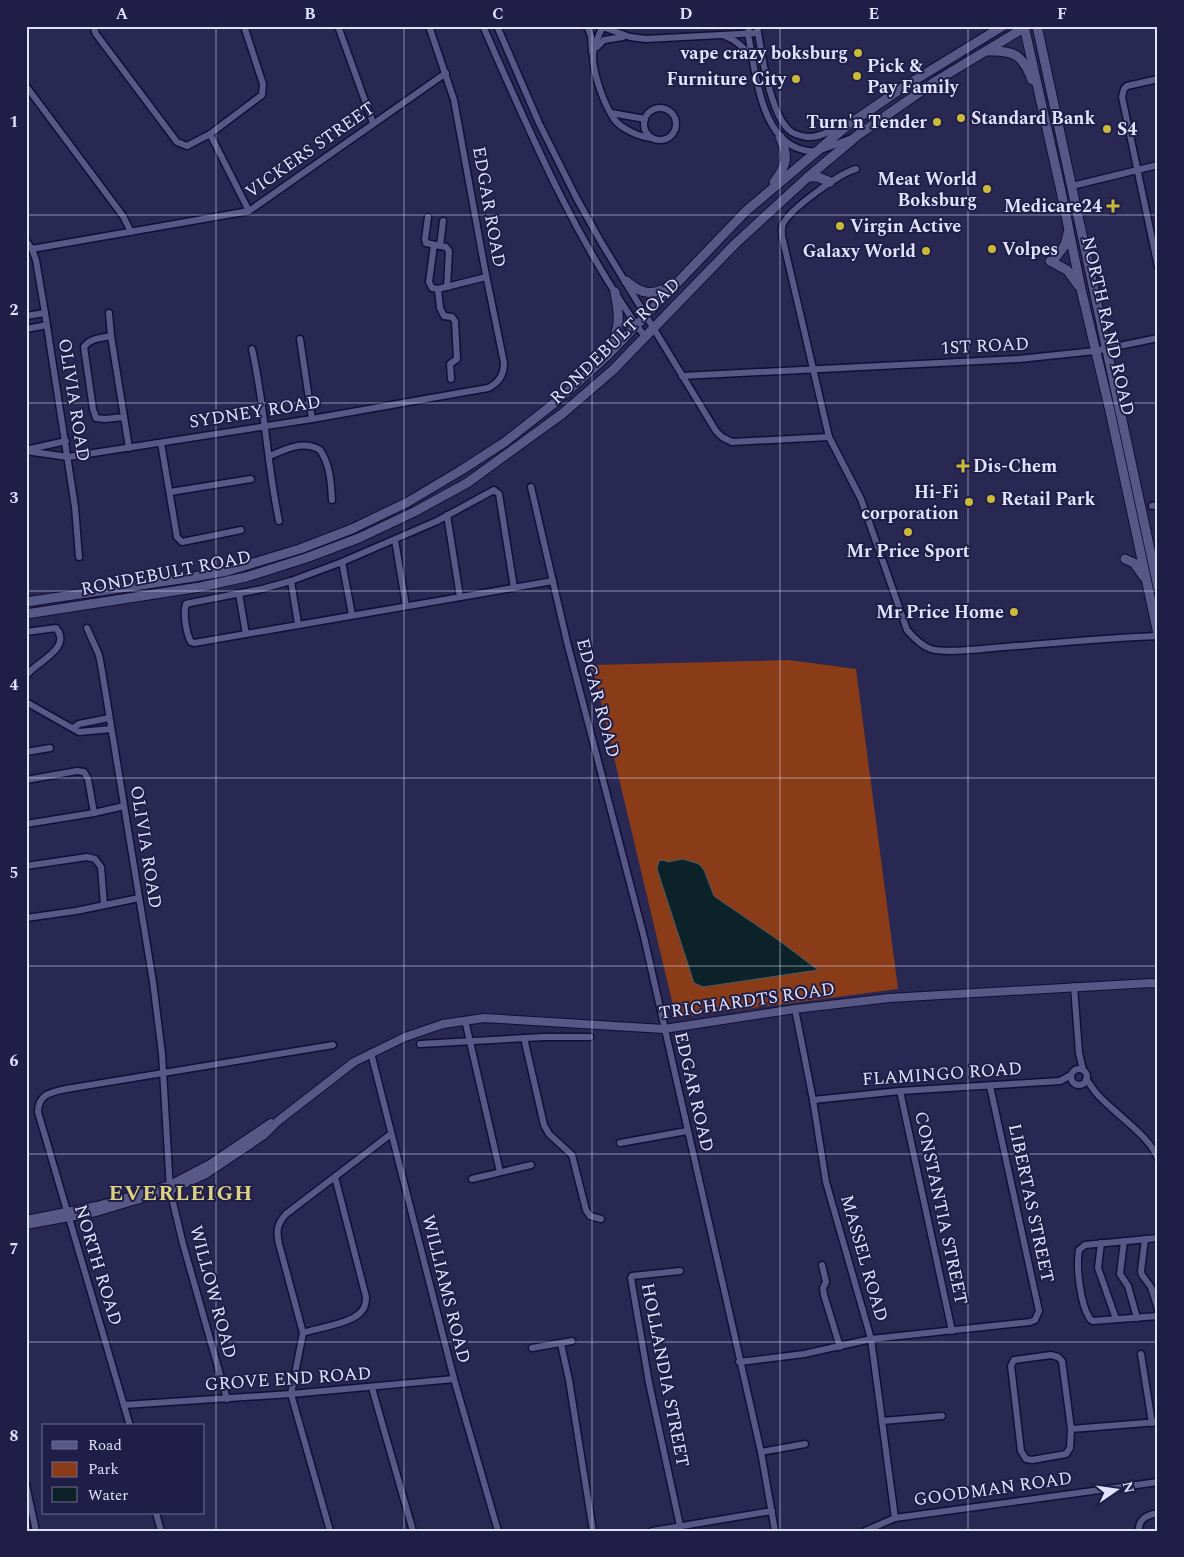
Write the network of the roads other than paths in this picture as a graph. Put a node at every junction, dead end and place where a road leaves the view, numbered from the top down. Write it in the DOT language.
graph roads {
  1 [pos="93,26"];
  2 [pos="244,26"];
  3 [pos="338,26"];
  4 [pos="430,26"];
  5 [pos="483,26"];
  6 [pos="497,26"];
  7 [pos="588,26"];
  8 [pos="749,26"];
  9 [pos="1003,26"];
  10 [pos="1037,26"];
  11 [pos="1046,26"];
  12 [pos="602,27"];
  13 [pos="1026,27"];
  14 [pos="757,29"];
  15 [pos="720,34"];
  16 [pos="748,34"];
  17 [pos="630,37"];
  18 [pos="1042,49"];
  19 [pos="986,51"];
  20 [pos="593,54"];
  21 [pos="754,63"];
  22 [pos="446,73"];
  23 [pos="1158,79"];
  24 [pos="26,86"];
  25 [pos="1041,103"];
  26 [pos="612,113"];
  27 [pos="645,119"];
  28 [pos="373,123"];
  29 [pos="848,125"];
  30 [pos="210,134"];
  31 [pos="858,135"];
  32 [pos="780,137"];
  33 [pos="652,138"];
  34 [pos="816,152"];
  35 [pos="1158,165"];
  36 [pos="856,169"];
  37 [pos="1137,170"];
  38 [pos="808,177"];
  39 [pos="830,182"];
  40 [pos="1072,186"];
  41 [pos="767,192"];
  42 [pos="249,211"];
  43 [pos="428,217"];
  44 [pos="443,221"];
  45 [pos="1069,228"];
  46 [pos="131,232"];
  47 [pos="26,241"];
  48 [pos="437,245"];
  49 [pos="32,249"];
  50 [pos="1156,252"];
  51 [pos="1158,267"];
  52 [pos="486,277"];
  53 [pos="677,281"];
  54 [pos="626,282"];
  55 [pos="447,287"];
  56 [pos="1081,288"];
  57 [pos="438,289"];
  58 [pos="615,292"];
  59 [pos="45,313"];
  60 [pos="109,313"];
  61 [pos="26,316"];
  62 [pos="646,316"];
  63 [pos="47,325"];
  64 [pos="636,325"];
  65 [pos="654,328"];
  66 [pos="26,329"];
  67 [pos="111,336"];
  68 [pos="645,337"];
  69 [pos="1158,338"];
  70 [pos="300,339"];
  71 [pos="252,349"];
  72 [pos="1106,350"];
  73 [pos="1095,351"];
  74 [pos="608,355"];
  75 [pos="812,369"];
  76 [pos="682,376"];
  77 [pos="451,379"];
  78 [pos="488,388"];
  79 [pos="124,417"];
  80 [pos="312,419"];
  81 [pos="266,426"];
  82 [pos="829,438"];
  83 [pos="66,441"];
  84 [pos="161,443"];
  85 [pos="129,448"];
  86 [pos="26,450"];
  87 [pos="270,456"];
  88 [pos="68,457"];
  89 [pos="251,479"];
  90 [pos="532,487"];
  91 [pos="170,492"];
  92 [pos="332,500"];
  93 [pos="447,516"];
  94 [pos="280,521"];
  95 [pos="241,530"];
  96 [pos="395,540"];
  97 [pos="78,557"];
  98 [pos="1125,559"];
  99 [pos="342,562"];
  100 [pos="291,581"];
  101 [pos="554,581"];
  102 [pos="1147,582"];
  103 [pos="1158,587"];
  104 [pos="514,588"];
  105 [pos="239,594"];
  106 [pos="460,597"];
  107 [pos="26,602"];
  108 [pos="406,606"];
  109 [pos="26,614"];
  110 [pos="352,615"];
  111 [pos="298,624"];
  112 [pos="87,628"];
  113 [pos="26,632"];
  114 [pos="246,634"];
  115 [pos="1158,635"];
  116 [pos="26,676"];
  117 [pos="26,702"];
  118 [pos="109,718"];
  119 [pos="74,728"];
  120 [pos="111,729"];
  121 [pos="50,748"];
  122 [pos="26,752"];
  123 [pos="26,780"];
  124 [pos="124,806"];
  125 [pos="94,813"];
  126 [pos="26,824"];
  127 [pos="26,866"];
  128 [pos="139,898"];
  129 [pos="104,905"];
  130 [pos="26,918"];
  131 [pos="1156,983"];
  132 [pos="1074,986"];
  133 [pos="795,1009"];
  134 [pos="465,1020"];
  135 [pos="664,1030"];
  136 [pos="590,1037"];
  137 [pos="524,1038"];
  138 [pos="471,1042"];
  139 [pos="420,1044"];
  140 [pos="333,1045"];
  141 [pos="371,1053"];
  142 [pos="1079,1053"];
  143 [pos="1084,1070"];
  144 [pos="164,1074"];
  145 [pos="1073,1076"];
  146 [pos="1086,1079"];
  147 [pos="1080,1085"];
  148 [pos="990,1086"];
  149 [pos="900,1090"];
  150 [pos="1097,1094"];
  151 [pos="813,1100"];
  152 [pos="687,1131"];
  153 [pos="391,1134"];
  154 [pos="620,1143"];
  155 [pos="1158,1158"];
  156 [pos="531,1165"];
  157 [pos="500,1172"];
  158 [pos="335,1177"];
  159 [pos="472,1178"];
  160 [pos="170,1188"];
  161 [pos="67,1215"];
  162 [pos="602,1219"];
  163 [pos="26,1220"];
  164 [pos="26,1225"];
  165 [pos="1158,1238"];
  166 [pos="1145,1239"];
  167 [pos="1124,1241"];
  168 [pos="1102,1243"];
  169 [pos="822,1266"];
  170 [pos="680,1271"];
  171 [pos="1158,1309"];
  172 [pos="1158,1316"];
  173 [pos="1137,1318"];
  174 [pos="1116,1320"];
  175 [pos="952,1331"];
  176 [pos="304,1333"];
  177 [pos="871,1339"];
  178 [pos="572,1341"];
  179 [pos="561,1344"];
  180 [pos="840,1347"];
  181 [pos="532,1348"];
  182 [pos="1141,1354"];
  183 [pos="739,1362"];
  184 [pos="454,1379"];
  185 [pos="372,1388"];
  186 [pos="291,1394"];
  187 [pos="227,1398"];
  188 [pos="124,1405"];
  189 [pos="942,1416"];
  190 [pos="882,1421"];
  191 [pos="1155,1423"];
  192 [pos="129,1424"];
  193 [pos="1070,1429"];
  194 [pos="805,1444"];
  195 [pos="761,1452"];
  196 [pos="1158,1482"];
  197 [pos="26,1485"];
  198 [pos="772,1511"];
  199 [pos="1158,1513"];
  200 [pos="156,1514"];
  201 [pos="895,1518"];
  202 [pos="680,1526"];
  203 [pos="36,1531"];
  204 [pos="161,1531"];
  205 [pos="330,1531"];
  206 [pos="413,1531"];
  207 [pos="498,1531"];
  208 [pos="593,1531"];
  209 [pos="652,1531"];
  210 [pos="775,1531"];
  211 [pos="865,1531"];
  212 [pos="1139,1531"];
  1 -- 30 [label="street"];
  2 -- 30 [label="street"];
  3 -- 28 [label="street"];
  4 -- 22 [label="street, EDGAR ROAD"];
  5 -- 58 [label="street"];
  6 -- 54 [label="street"];
  7 -- 20 [label="street"];
  8 -- 16 [label="street"];
  9 -- 29 [label="main road, RONDEBULT ROAD"];
  10 -- 18 [label="main road, NORTH RAND ROAD"];
  11 -- 18 [label="main road"];
  12 -- 17 [label="street"];
  12 -- 20 [label="street"];
  13 -- 19 [label="main road, RONDEBULT ROAD"];
  13 -- 25 [label="main road, NORTH RAND ROAD"];
  14 -- 16 [label="street"];
  14 -- 29 [label="street"];
  15 -- 16 [label="street"];
  15 -- 17 [label="street"];
  15 -- 21 [label="street"];
  16 -- 21 [label="street"];
  17 -- 20 [label="street"];
  18 -- 40 [label="main road, NORTH RAND ROAD"];
  19 -- 25 [label="main road"];
  19 -- 31 [label="main road, RONDEBULT ROAD"];
  20 -- 26 [label="street"];
  21 -- 32 [label="street"];
  22 -- 28 [label="street, VICKERS STREET"];
  22 -- 52 [label="street, EDGAR ROAD"];
  23 -- 37 [label="street"];
  24 -- 46 [label="street"];
  25 -- 45 [label="main road, NORTH RAND ROAD"];
  26 -- 27 [label="street"];
  26 -- 33 [label="street"];
  27 -- 33 [label="street"];
  27 -- 33 [label="street"];
  28 -- 42 [label="street, VICKERS STREET"];
  29 -- 34 [label="main road, RONDEBULT ROAD"];
  30 -- 42 [label="street"];
  31 -- 34 [label="street"];
  31 -- 38 [label="main road, RONDEBULT ROAD"];
  32 -- 34 [label="street"];
  32 -- 41 [label="main road"];
  34 -- 41 [label="main road, RONDEBULT ROAD"];
  35 -- 37 [label="street"];
  36 -- 39 [label="street"];
  37 -- 40 [label="street"];
  37 -- 50 [label="street"];
  38 -- 39 [label="main road"];
  38 -- 65 [label="main road, RONDEBULT ROAD"];
  39 -- 75 [label="street"];
  40 -- 72 [label="main road, NORTH RAND ROAD"];
  41 -- 53 [label="main road, RONDEBULT ROAD"];
  42 -- 46 [label="street, VICKERS STREET"];
  43 -- 48 [label="street"];
  44 -- 48 [label="street"];
  45 -- 56 [label="main road, NORTH RAND ROAD"];
  45 -- 56 [label="main road"];
  46 -- 49 [label="street, VICKERS STREET"];
  47 -- 49 [label="street"];
  48 -- 55 [label="street"];
  48 -- 57 [label="street"];
  49 -- 59 [label="street, OLIVIA ROAD"];
  50 -- 51 [label="street"];
  52 -- 55 [label="street"];
  52 -- 78 [label="street, EDGAR ROAD"];
  53 -- 54 [label="main road"];
  53 -- 62 [label="main road, RONDEBULT ROAD"];
  54 -- 62 [label="street"];
  55 -- 57 [label="street"];
  56 -- 73 [label="main road, NORTH RAND ROAD"];
  57 -- 77 [label="street"];
  58 -- 64 [label="street"];
  58 -- 74 [label="main road"];
  59 -- 61 [label="street"];
  59 -- 63 [label="street, OLIVIA ROAD"];
  60 -- 67 [label="street"];
  62 -- 64 [label="main road, RONDEBULT ROAD"];
  62 -- 65 [label="street"];
  63 -- 66 [label="street"];
  63 -- 83 [label="street, OLIVIA ROAD"];
  64 -- 68 [label="street"];
  64 -- 74 [label="main road, RONDEBULT ROAD"];
  65 -- 68 [label="main road, RONDEBULT ROAD"];
  65 -- 76 [label="street"];
  67 -- 79 [label="street"];
  67 -- 79 [label="street"];
  68 -- 109 [label="main road, RONDEBULT ROAD"];
  69 -- 72 [label="street, 1ST ROAD"];
  70 -- 80 [label="street"];
  71 -- 81 [label="street"];
  72 -- 73 [label="street, 1ST ROAD"];
  72 -- 103 [label="main road, NORTH RAND ROAD"];
  73 -- 75 [label="street, 1ST ROAD"];
  73 -- 102 [label="main road, NORTH RAND ROAD"];
  74 -- 107 [label="main road, RONDEBULT ROAD"];
  75 -- 76 [label="street, 1ST ROAD"];
  75 -- 82 [label="street"];
  76 -- 82 [label="street"];
  78 -- 80 [label="street, SYDNEY ROAD"];
  79 -- 85 [label="street"];
  80 -- 81 [label="street, SYDNEY ROAD"];
  81 -- 84 [label="street, SYDNEY ROAD"];
  81 -- 87 [label="street"];
  82 -- 115 [label="street"];
  83 -- 86 [label="street"];
  83 -- 88 [label="street, OLIVIA ROAD"];
  84 -- 85 [label="street, SYDNEY ROAD"];
  84 -- 91 [label="street"];
  85 -- 88 [label="street, SYDNEY ROAD"];
  86 -- 88 [label="street, SYDNEY ROAD"];
  87 -- 92 [label="street"];
  87 -- 94 [label="street"];
  88 -- 97 [label="street, OLIVIA ROAD"];
  89 -- 91 [label="street"];
  90 -- 101 [label="street, EDGAR ROAD"];
  91 -- 95 [label="street"];
  93 -- 96 [label="street"];
  93 -- 104 [label="street"];
  93 -- 106 [label="street"];
  96 -- 99 [label="street"];
  96 -- 108 [label="street"];
  98 -- 102 [label="main road"];
  99 -- 100 [label="street"];
  99 -- 110 [label="street"];
  100 -- 105 [label="street"];
  100 -- 111 [label="street"];
  101 -- 104 [label="street"];
  101 -- 135 [label="street, EDGAR ROAD"];
  102 -- 115 [label="main road, NORTH RAND ROAD"];
  104 -- 106 [label="street"];
  105 -- 114 [label="street"];
  105 -- 114 [label="street"];
  106 -- 108 [label="street"];
  108 -- 110 [label="street"];
  110 -- 111 [label="street"];
  111 -- 114 [label="street"];
  112 -- 118 [label="street, OLIVIA ROAD"];
  113 -- 116 [label="street"];
  117 -- 119 [label="street"];
  118 -- 119 [label="street"];
  118 -- 120 [label="street, OLIVIA ROAD"];
  119 -- 120 [label="street"];
  120 -- 124 [label="street, OLIVIA ROAD"];
  121 -- 122 [label="street"];
  123 -- 125 [label="street"];
  124 -- 125 [label="street"];
  124 -- 128 [label="street, OLIVIA ROAD"];
  125 -- 126 [label="street"];
  127 -- 129 [label="street"];
  128 -- 129 [label="street"];
  128 -- 144 [label="street, OLIVIA ROAD"];
  129 -- 130 [label="street"];
  131 -- 132 [label="street, TRICHARDTS ROAD"];
  132 -- 133 [label="street, TRICHARDTS ROAD"];
  132 -- 142 [label="street"];
  133 -- 135 [label="street, TRICHARDTS ROAD"];
  133 -- 151 [label="street, MASSEL ROAD"];
  134 -- 135 [label="street, TRICHARDTS ROAD"];
  134 -- 138 [label="street"];
  134 -- 141 [label="street, TRICHARDTS ROAD"];
  135 -- 152 [label="street, EDGAR ROAD"];
  136 -- 137 [label="street"];
  137 -- 138 [label="street"];
  137 -- 162 [label="street"];
  138 -- 139 [label="street"];
  138 -- 157 [label="street"];
  140 -- 144 [label="street"];
  141 -- 153 [label="street, WILLIAMS ROAD"];
  141 -- 160 [label="street, TRICHARDTS ROAD"];
  142 -- 143 [label="street"];
  142 -- 145 [label="street"];
  143 -- 145 [label="street"];
  143 -- 146 [label="street"];
  144 -- 160 [label="street, WILLOW ROAD"];
  144 -- 161 [label="street, NORTH ROAD"];
  145 -- 147 [label="street"];
  145 -- 148 [label="street, FLAMINGO ROAD"];
  146 -- 147 [label="street"];
  146 -- 150 [label="street"];
  147 -- 150 [label="street"];
  148 -- 149 [label="street, FLAMINGO ROAD"];
  148 -- 175 [label="street, LIBERTAS STREET"];
  149 -- 151 [label="street, FLAMINGO ROAD"];
  149 -- 175 [label="street, CONSTANTIA STREET"];
  150 -- 155 [label="street"];
  151 -- 177 [label="street, MASSEL ROAD"];
  152 -- 154 [label="street"];
  152 -- 183 [label="street, EDGAR ROAD"];
  153 -- 158 [label="street"];
  153 -- 184 [label="street, WILLIAMS ROAD"];
  156 -- 157 [label="street"];
  157 -- 159 [label="street"];
  158 -- 176 [label="street"];
  158 -- 176 [label="street"];
  160 -- 161 [label="street, TRICHARDTS ROAD"];
  160 -- 187 [label="street, WILLOW ROAD"];
  161 -- 163 [label="street, TRICHARDTS ROAD"];
  161 -- 164 [label="street, TRICHARDTS ROAD"];
  161 -- 188 [label="street, NORTH ROAD"];
  165 -- 166 [label="street"];
  166 -- 167 [label="street"];
  166 -- 171 [label="street"];
  167 -- 168 [label="street"];
  167 -- 173 [label="street"];
  168 -- 174 [label="street"];
  168 -- 174 [label="street"];
  169 -- 180 [label="street"];
  170 -- 202 [label="street, HOLLANDIA STREET"];
  172 -- 173 [label="street"];
  173 -- 174 [label="street"];
  175 -- 177 [label="street"];
  176 -- 186 [label="street"];
  177 -- 180 [label="street"];
  177 -- 190 [label="street, MASSEL ROAD"];
  178 -- 179 [label="street"];
  179 -- 181 [label="street"];
  179 -- 208 [label="street"];
  180 -- 183 [label="street"];
  182 -- 191 [label="street"];
  183 -- 195 [label="street, EDGAR ROAD"];
  184 -- 185 [label="street, GROVE END ROAD"];
  184 -- 207 [label="street, WILLIAMS ROAD"];
  185 -- 186 [label="street, GROVE END ROAD"];
  185 -- 206 [label="street"];
  186 -- 187 [label="street, GROVE END ROAD"];
  186 -- 205 [label="street"];
  187 -- 188 [label="street, GROVE END ROAD"];
  188 -- 192 [label="street, NORTH ROAD"];
  189 -- 190 [label="street"];
  190 -- 201 [label="street, MASSEL ROAD"];
  191 -- 193 [label="street"];
  193 -- 193 [label="street"];
  194 -- 195 [label="street"];
  195 -- 198 [label="street, EDGAR ROAD"];
  196 -- 201 [label="street, GOODMAN ROAD"];
  197 -- 203 [label="street"];
  198 -- 202 [label="street"];
  198 -- 210 [label="street, EDGAR ROAD"];
  199 -- 212 [label="street"];
  200 -- 204 [label="street"];
  201 -- 211 [label="street, GOODMAN ROAD"];
  202 -- 209 [label="street"];
}
